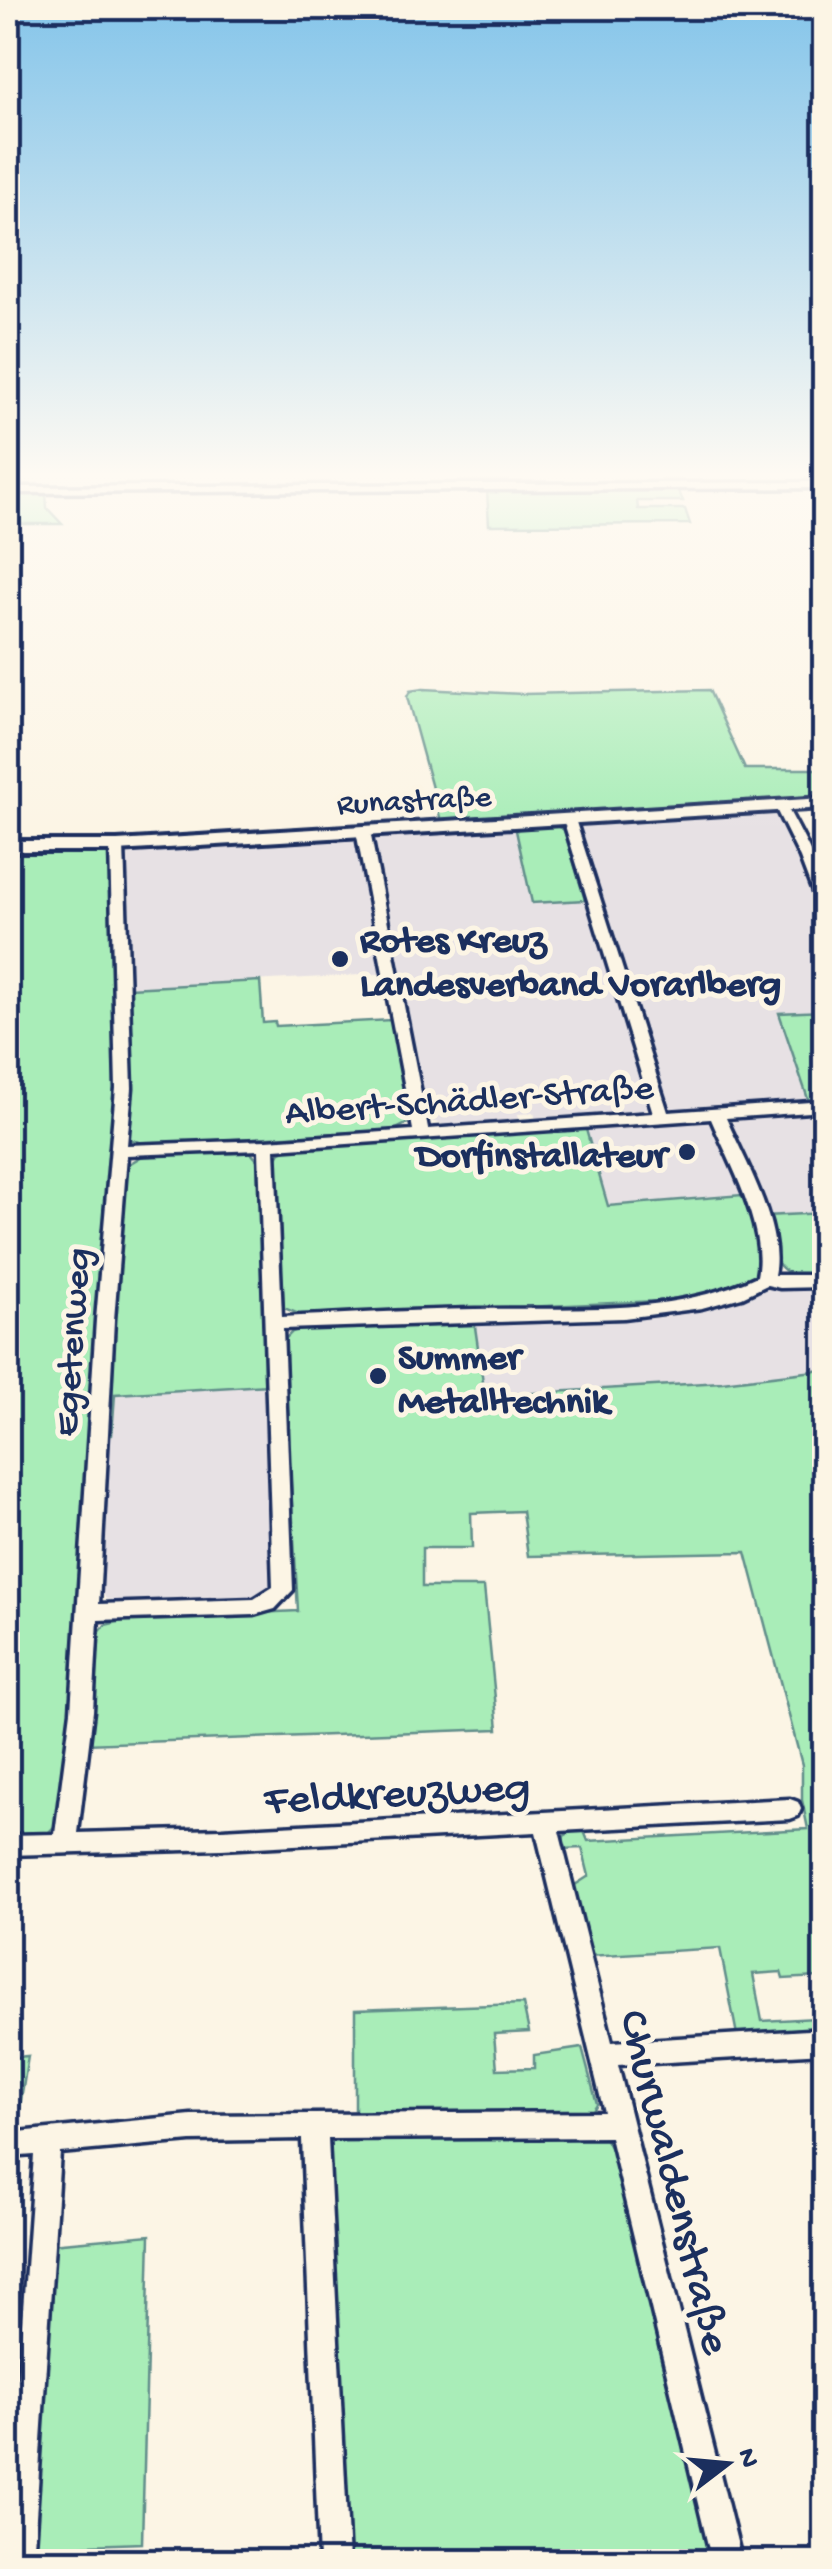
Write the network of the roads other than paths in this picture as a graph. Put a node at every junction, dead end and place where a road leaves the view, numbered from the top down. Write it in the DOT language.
graph roads {
  1 [pos="824,802"];
  2 [pos="780,806"];
  3 [pos="569,819"];
  4 [pos="363,831"];
  5 [pos="8,846"];
  6 [pos="117,846"];
  7 [pos="824,902"];
  8 [pos="824,1106"];
  9 [pos="716,1112"];
  10 [pos="661,1115"];
  11 [pos="420,1132"];
  12 [pos="267,1144"];
  13 [pos="118,1150"];
  14 [pos="766,1278"];
  15 [pos="824,1281"];
  16 [pos="275,1323"];
  17 [pos="88,1612"];
  18 [pos="790,1808"];
  19 [pos="545,1821"];
  20 [pos="65,1843"];
  21 [pos="8,1845"];
  22 [pos="824,2041"];
  23 [pos="601,2054"];
  24 [pos="619,2124"];
  25 [pos="314,2126"];
  26 [pos="48,2142"];
  27 [pos="8,2145"];
  28 [pos="16,2508"];
  29 [pos="18,2562"];
  30 [pos="334,2562"];
  31 [pos="727,2562"];
  1 -- 2 [label="street, Runastraße"];
  2 -- 3 [label="street, Runastraße"];
  2 -- 7 [label="street"];
  3 -- 4 [label="street, Runastraße"];
  3 -- 10 [label="street"];
  4 -- 6 [label="street, Runastraße"];
  4 -- 11 [label="street"];
  5 -- 6 [label="street, Runastraße"];
  6 -- 13 [label="street, Egetenweg"];
  8 -- 9 [label="street, Albert-Schädler-Straße"];
  9 -- 10 [label="street, Albert-Schädler-Straße"];
  9 -- 14 [label="street"];
  10 -- 11 [label="street, Albert-Schädler-Straße"];
  11 -- 12 [label="street, Albert-Schädler-Straße"];
  12 -- 13 [label="street, Albert-Schädler-Straße"];
  12 -- 16 [label="street"];
  13 -- 17 [label="street, Egetenweg"];
  14 -- 15 [label="street"];
  14 -- 16 [label="street"];
  16 -- 17 [label="street"];
  17 -- 20 [label="street, Egetenweg"];
  18 -- 19 [label="street, Feldkreuzweg"];
  19 -- 20 [label="street, Feldkreuzweg"];
  19 -- 23 [label="street, Churwaldenstraße"];
  20 -- 21 [label="street, Feldkreuzweg"];
  22 -- 23 [label="street"];
  23 -- 24 [label="street, Churwaldenstraße"];
  24 -- 25 [label="street"];
  24 -- 31 [label="street, Churwaldenstraße"];
  25 -- 26 [label="street"];
  25 -- 30 [label="street"];
  26 -- 27 [label="street"];
  26 -- 28 [label="street"];
  28 -- 29 [label="street"];
}
